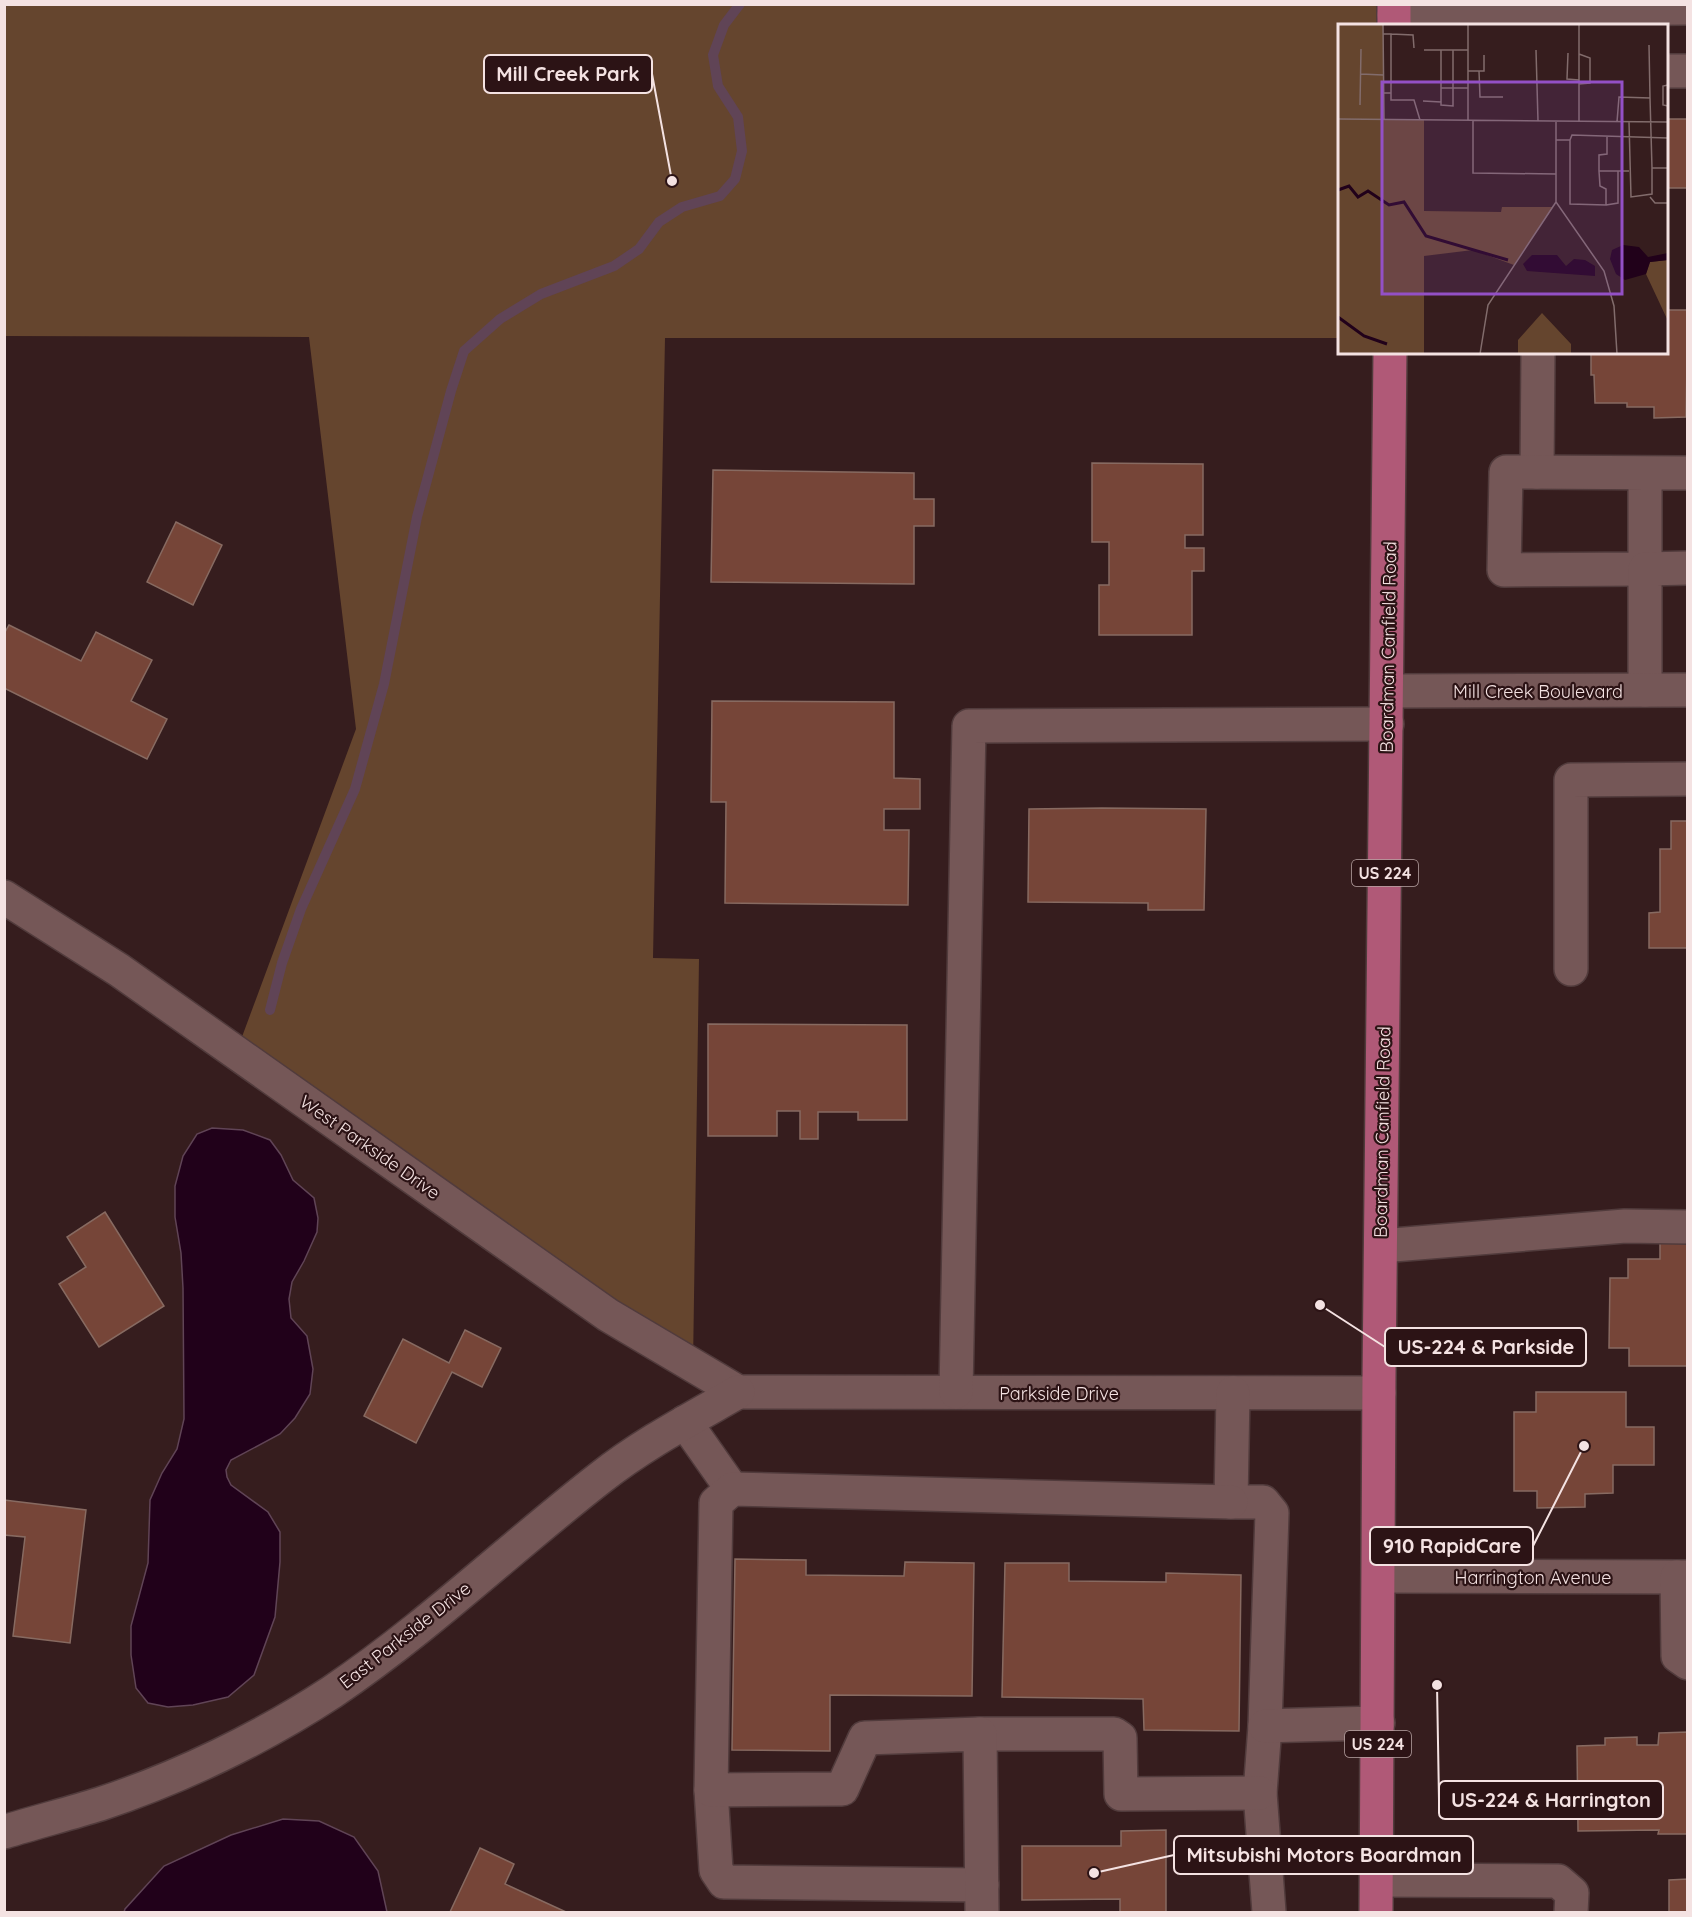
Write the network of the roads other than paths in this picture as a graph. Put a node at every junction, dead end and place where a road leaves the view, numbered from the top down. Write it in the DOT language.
graph roads {
  1 [pos="1688,8"];
  2 [pos="1394,15"];
  3 [pos="1609,17"];
  4 [pos="1668,71"];
  5 [pos="1688,71"];
  6 [pos="1390,354"];
  7 [pos="1538,354"];
  8 [pos="1537,472"];
  9 [pos="1646,473"];
  10 [pos="1688,473"];
  11 [pos="1645,568"];
  12 [pos="1688,568"];
  13 [pos="1646,690"];
  14 [pos="1688,690"];
  15 [pos="1388,691"];
  16 [pos="1387,724"];
  17 [pos="1688,779"];
  18 [pos="4,897"];
  19 [pos="1571,969"];
  20 [pos="1688,1227"];
  21 [pos="1381,1246"];
  22 [pos="738,1392"];
  23 [pos="956,1392"];
  24 [pos="1233,1393"];
  25 [pos="1379,1393"];
  26 [pos="685,1422"];
  27 [pos="732,1489"];
  28 [pos="1231,1502"];
  29 [pos="1379,1576"];
  30 [pos="1682,1577"];
  31 [pos="1688,1663"];
  32 [pos="1378,1723"];
  33 [pos="1265,1726"];
  34 [pos="980,1734"];
  35 [pos="711,1790"];
  36 [pos="1260,1793"];
  37 [pos="4,1832"];
  38 [pos="1377,1880"];
  39 [pos="982,1899"];
  40 [pos="1269,1912"];
  41 [pos="1376,1912"];
  42 [pos="1572,1912"];
  1 -- 3 [label="street"];
  2 -- 3 [label="street"];
  4 -- 5 [label="street"];
  6 -- 15 [label="main road, Boardman Canfield Road / US 224"];
  7 -- 8 [label="street"];
  8 -- 9 [label="street"];
  8 -- 11 [label="street"];
  9 -- 10 [label="street"];
  9 -- 11 [label="street"];
  11 -- 12 [label="street"];
  11 -- 13 [label="street"];
  13 -- 14 [label="street, Mill Creek Boulevard"];
  13 -- 15 [label="street, Mill Creek Boulevard"];
  15 -- 16 [label="main road, Boardman Canfield Road / US 224"];
  16 -- 21 [label="main road, Boardman Canfield Road / US 224"];
  16 -- 23 [label="street"];
  17 -- 19 [label="street"];
  18 -- 22 [label="street, West Parkside Drive"];
  20 -- 21 [label="street"];
  21 -- 25 [label="main road, Boardman Canfield Road / US 224"];
  22 -- 23 [label="street, Parkside Drive"];
  22 -- 26 [label="street, East Parkside Drive"];
  23 -- 24 [label="street, Parkside Drive"];
  24 -- 25 [label="street, Parkside Drive"];
  24 -- 28 [label="street"];
  25 -- 29 [label="main road, Boardman Canfield Road / US 224"];
  26 -- 27 [label="street"];
  26 -- 37 [label="street, East Parkside Drive"];
  27 -- 28 [label="street"];
  27 -- 35 [label="street"];
  28 -- 33 [label="street"];
  29 -- 30 [label="street, Harrington Avenue"];
  29 -- 32 [label="main road, Boardman Canfield Road / US 224"];
  30 -- 31 [label="street"];
  32 -- 33 [label="street"];
  32 -- 38 [label="main road, Boardman Canfield Road / US 224"];
  33 -- 36 [label="street"];
  34 -- 35 [label="street"];
  34 -- 36 [label="street"];
  34 -- 39 [label="street"];
  35 -- 39 [label="street"];
  36 -- 40 [label="street"];
  38 -- 41 [label="main road, Boardman Canfield Road / US 224"];
  38 -- 42 [label="street"];
}
